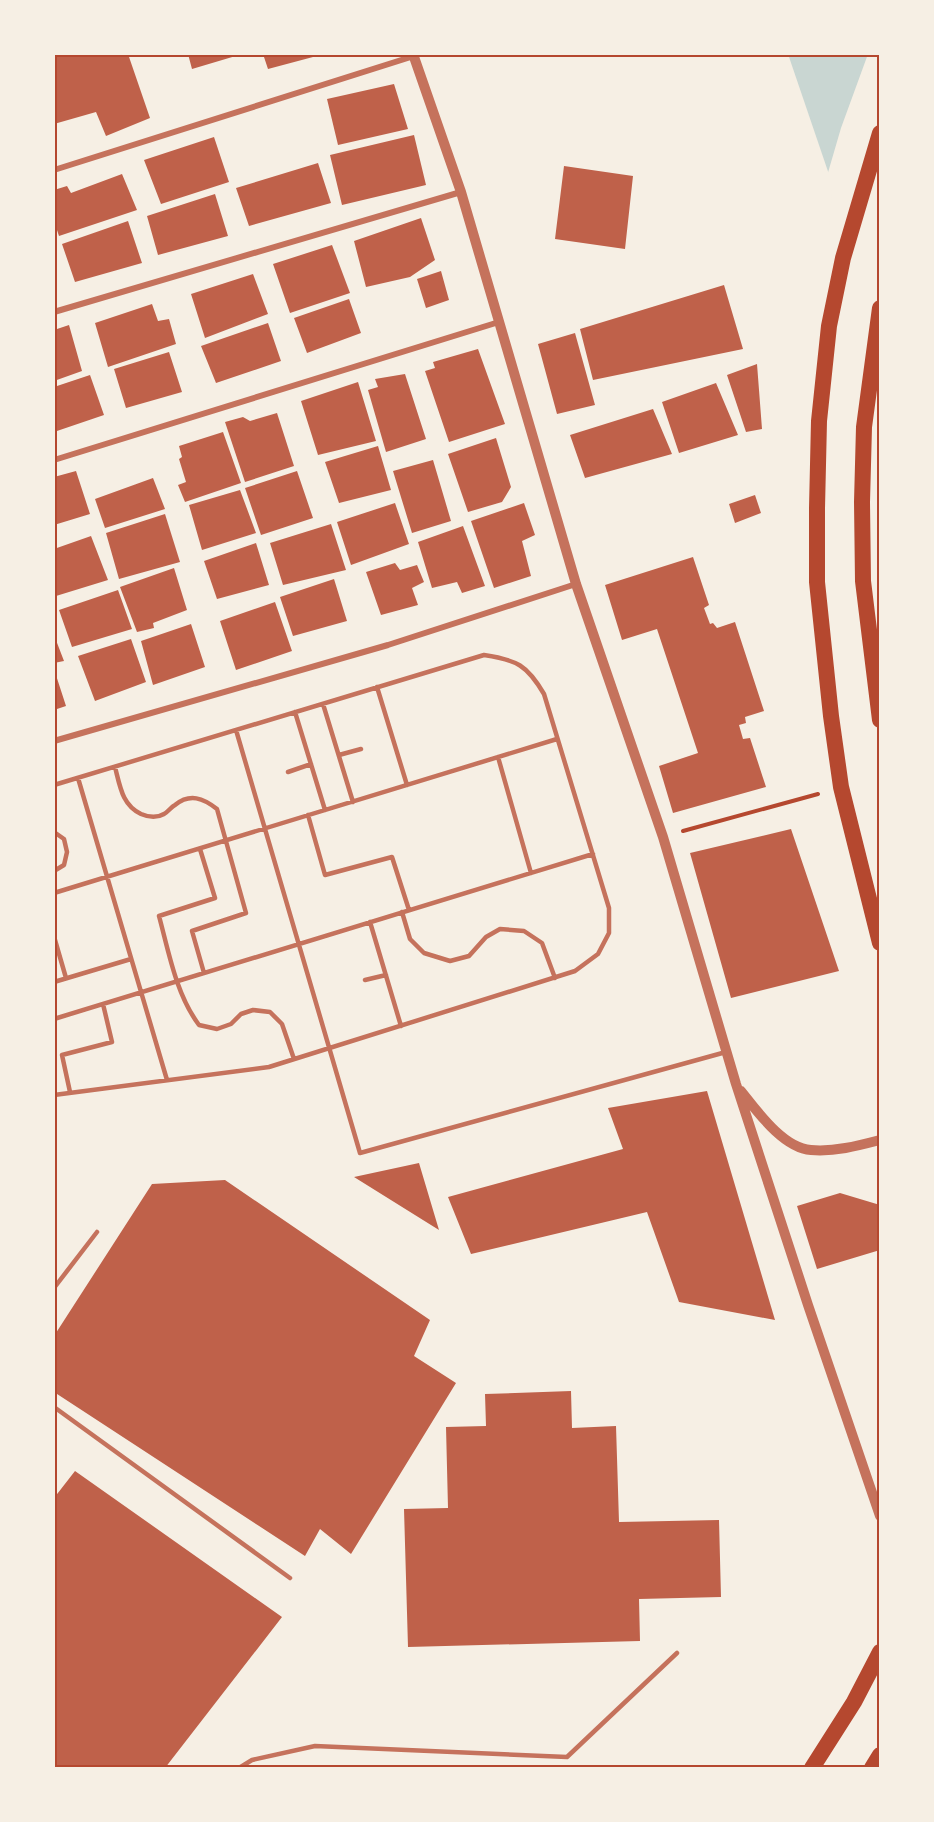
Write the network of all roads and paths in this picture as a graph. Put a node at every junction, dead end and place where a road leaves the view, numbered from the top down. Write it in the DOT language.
graph roads {
  1 [pos="413,55"];
  2 [pos="880,133"];
  3 [pos="54,170"];
  4 [pos="461,192"];
  5 [pos="880,308"];
  6 [pos="54,312"];
  7 [pos="499,322"];
  8 [pos="54,460"];
  9 [pos="576,584"];
  10 [pos="378,687"];
  11 [pos="323,704"];
  12 [pos="295,712"];
  13 [pos="879,715"];
  14 [pos="236,730"];
  15 [pos="558,739"];
  16 [pos="54,741"];
  17 [pos="361,749"];
  18 [pos="339,755"];
  19 [pos="498,757"];
  20 [pos="311,764"];
  21 [pos="115,767"];
  22 [pos="288,772"];
  23 [pos="78,778"];
  24 [pos="54,785"];
  25 [pos="407,785"];
  26 [pos="841,787"];
  27 [pos="353,802"];
  28 [pos="325,810"];
  29 [pos="308,816"];
  30 [pos="265,829"];
  31 [pos="54,832"];
  32 [pos="663,837"];
  33 [pos="226,841"];
  34 [pos="200,849"];
  35 [pos="593,854"];
  36 [pos="54,871"];
  37 [pos="531,873"];
  38 [pos="107,877"];
  39 [pos="54,894"];
  40 [pos="410,910"];
  41 [pos="402,912"];
  42 [pos="370,922"];
  43 [pos="55,940"];
  44 [pos="880,943"];
  45 [pos="299,944"];
  46 [pos="131,958"];
  47 [pos="204,973"];
  48 [pos="386,975"];
  49 [pos="66,978"];
  50 [pos="555,978"];
  51 [pos="365,980"];
  52 [pos="177,981"];
  53 [pos="54,982"];
  54 [pos="141,992"];
  55 [pos="103,1004"];
  56 [pos="54,1019"];
  57 [pos="401,1026"];
  58 [pos="330,1048"];
  59 [pos="726,1052"];
  60 [pos="294,1059"];
  61 [pos="167,1080"];
  62 [pos="736,1084"];
  63 [pos="70,1092"];
  64 [pos="54,1095"];
  65 [pos="880,1140"];
  66 [pos="97,1232"];
  67 [pos="54,1288"];
  68 [pos="54,1407"];
  69 [pos="880,1516"];
  70 [pos="290,1578"];
  71 [pos="880,1652"];
  72 [pos="677,1653"];
  73 [pos="880,1755"];
  74 [pos="239,1768"];
  75 [pos="812,1768"];
  76 [pos="872,1768"];
  1 -- 3 [label="street"];
  1 -- 4 [label="street"];
  2 -- 26 [label="highway"];
  4 -- 6 [label="street"];
  4 -- 7 [label="street"];
  5 -- 13 [label="highway"];
  7 -- 8 [label="street"];
  7 -- 9 [label="street"];
  9 -- 16 [label="street"];
  9 -- 32 [label="street"];
  10 -- 11 [label="lane"];
  10 -- 15 [label="lane"];
  10 -- 25 [label="lane"];
  11 -- 12 [label="lane"];
  11 -- 18 [label="lane"];
  12 -- 14 [label="lane"];
  12 -- 20 [label="lane"];
  14 -- 21 [label="lane"];
  14 -- 30 [label="lane"];
  15 -- 19 [label="lane"];
  15 -- 35 [label="lane"];
  17 -- 18 [label="lane"];
  18 -- 27 [label="lane"];
  19 -- 25 [label="lane"];
  19 -- 37 [label="lane"];
  20 -- 22 [label="lane"];
  20 -- 28 [label="lane"];
  21 -- 23 [label="lane"];
  21 -- 33 [label="lane"];
  23 -- 24 [label="lane"];
  23 -- 38 [label="lane"];
  25 -- 27 [label="lane"];
  26 -- 32 [label="path"];
  26 -- 44 [label="highway"];
  27 -- 28 [label="lane"];
  28 -- 29 [label="lane"];
  29 -- 30 [label="lane"];
  29 -- 40 [label="lane"];
  30 -- 33 [label="lane"];
  30 -- 45 [label="lane"];
  31 -- 36 [label="lane"];
  32 -- 59 [label="street"];
  33 -- 34 [label="lane"];
  33 -- 47 [label="lane"];
  34 -- 38 [label="lane"];
  34 -- 52 [label="lane"];
  35 -- 37 [label="lane"];
  35 -- 50 [label="lane"];
  37 -- 40 [label="lane"];
  38 -- 39 [label="lane"];
  38 -- 46 [label="lane"];
  40 -- 41 [label="lane"];
  41 -- 42 [label="lane"];
  41 -- 50 [label="lane"];
  42 -- 45 [label="lane"];
  42 -- 48 [label="lane"];
  43 -- 49 [label="lane"];
  45 -- 47 [label="lane"];
  45 -- 58 [label="lane"];
  46 -- 49 [label="lane"];
  46 -- 54 [label="lane"];
  47 -- 52 [label="lane"];
  48 -- 51 [label="lane"];
  48 -- 57 [label="lane"];
  49 -- 53 [label="lane"];
  50 -- 57 [label="lane"];
  52 -- 54 [label="lane"];
  52 -- 60 [label="lane"];
  54 -- 55 [label="lane"];
  54 -- 61 [label="lane"];
  55 -- 56 [label="lane"];
  55 -- 63 [label="lane"];
  57 -- 58 [label="lane"];
  58 -- 59 [label="lane"];
  58 -- 60 [label="lane"];
  59 -- 62 [label="street"];
  60 -- 61 [label="lane"];
  61 -- 63 [label="lane"];
  62 -- 65 [label="street"];
  62 -- 69 [label="street"];
  63 -- 64 [label="lane"];
  66 -- 67 [label="lane"];
  68 -- 70 [label="lane"];
  71 -- 75 [label="highway"];
  72 -- 74 [label="lane"];
  73 -- 76 [label="highway"];
}
